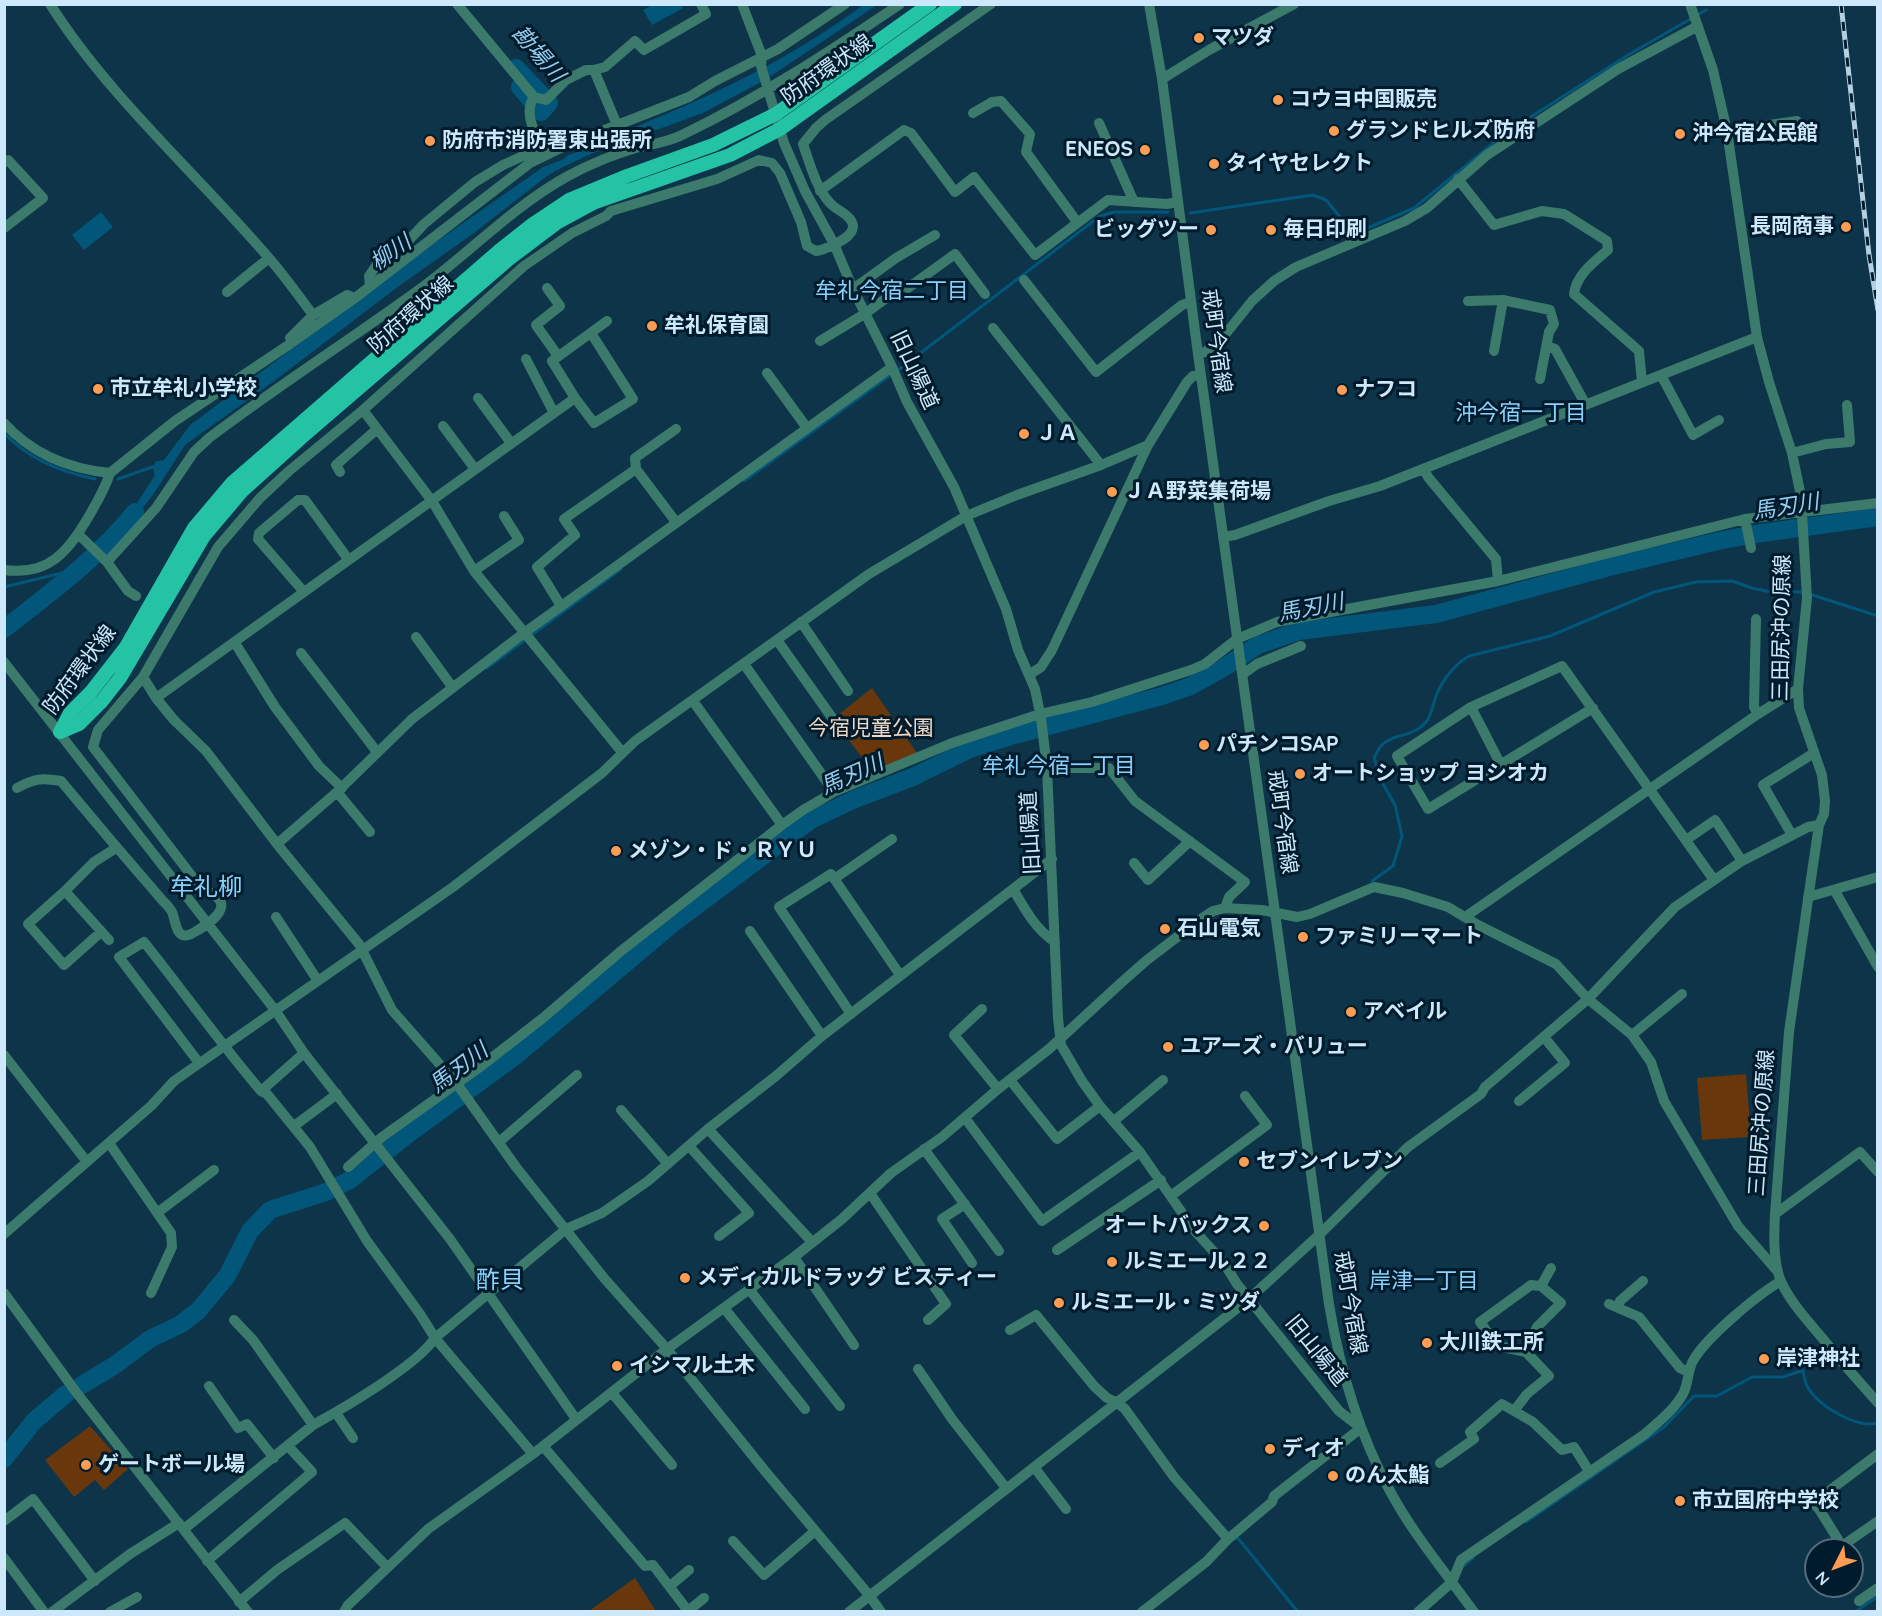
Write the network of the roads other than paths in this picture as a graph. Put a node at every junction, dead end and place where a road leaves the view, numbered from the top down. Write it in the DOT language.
graph roads {
  1 [pos="50,4"];
  2 [pos="457,4"];
  3 [pos="701,4"];
  4 [pos="742,4"];
  5 [pos="845,4"];
  6 [pos="900,4"];
  7 [pos="930,4"];
  8 [pos="955,4"];
  9 [pos="991,4"];
  10 [pos="1149,4"];
  11 [pos="1294,4"];
  12 [pos="1694,15"];
  13 [pos="762,61"];
  14 [pos="594,70"];
  15 [pos="1162,79"];
  16 [pos="768,86"];
  17 [pos="534,97"];
  18 [pos="973,112"];
  19 [pos="776,114"];
  20 [pos="1797,121"];
  21 [pos="1099,123"];
  22 [pos="617,125"];
  23 [pos="780,129"];
  24 [pos="1727,131"];
  25 [pos="545,150"];
  26 [pos="4,162"];
  27 [pos="1458,179"];
  28 [pos="820,191"];
  29 [pos="1134,202"];
  30 [pos="1177,202"];
  31 [pos="1077,222"];
  32 [pos="4,228"];
  33 [pos="935,235"];
  34 [pos="834,244"];
  35 [pos="269,258"];
  36 [pos="1024,280"];
  37 [pos="370,286"];
  38 [pos="547,288"];
  39 [pos="853,289"];
  40 [pos="227,292"];
  41 [pos="985,294"];
  42 [pos="355,298"];
  43 [pos="1503,300"];
  44 [pos="1468,301"];
  45 [pos="1191,302"];
  46 [pos="866,313"];
  47 [pos="313,315"];
  48 [pos="607,321"];
  49 [pos="993,328"];
  50 [pos="591,333"];
  51 [pos="1757,337"];
  52 [pos="820,341"];
  53 [pos="290,344"];
  54 [pos="1547,346"];
  55 [pos="1494,351"];
  56 [pos="1198,354"];
  57 [pos="558,356"];
  58 [pos="526,359"];
  59 [pos="892,367"];
  60 [pos="767,374"];
  61 [pos="1201,375"];
  62 [pos="1662,375"];
  63 [pos="1540,379"];
  64 [pos="1642,382"];
  65 [pos="478,398"];
  66 [pos="575,398"];
  67 [pos="1586,405"];
  68 [pos="1847,405"];
  69 [pos="363,410"];
  70 [pos="554,413"];
  71 [pos="1719,420"];
  72 [pos="4,423"];
  73 [pos="443,426"];
  74 [pos="807,428"];
  75 [pos="676,429"];
  76 [pos="376,430"];
  77 [pos="511,443"];
  78 [pos="1148,445"];
  79 [pos="1792,453"];
  80 [pos="1101,465"];
  81 [pos="475,469"];
  82 [pos="636,469"];
  83 [pos="1424,469"];
  84 [pos="340,472"];
  85 [pos="110,473"];
  86 [pos="432,501"];
  87 [pos="1878,504"];
  88 [pos="1802,515"];
  89 [pos="504,516"];
  90 [pos="966,516"];
  91 [pos="676,522"];
  92 [pos="1746,522"];
  93 [pos="78,534"];
  94 [pos="1223,537"];
  95 [pos="1750,547"];
  96 [pos="348,559"];
  97 [pos="106,561"];
  98 [pos="4,570"];
  99 [pos="474,571"];
  100 [pos="1498,581"];
  101 [pos="304,592"];
  102 [pos="136,596"];
  103 [pos="561,606"];
  104 [pos="1756,619"];
  105 [pos="801,622"];
  106 [pos="524,633"];
  107 [pos="416,637"];
  108 [pos="777,640"];
  109 [pos="1238,642"];
  110 [pos="235,643"];
  111 [pos="1301,646"];
  112 [pos="301,653"];
  113 [pos="4,662"];
  114 [pos="744,664"];
  115 [pos="1242,672"];
  116 [pos="1029,675"];
  117 [pos="143,676"];
  118 [pos="453,687"];
  119 [pos="1798,689"];
  120 [pos="848,691"];
  121 [pos="156,698"];
  122 [pos="693,701"];
  123 [pos="1471,707"];
  124 [pos="1593,708"];
  125 [pos="1758,714"];
  126 [pos="1040,716"];
  127 [pos="833,719"];
  128 [pos="60,732"];
  129 [pos="377,752"];
  130 [pos="622,752"];
  131 [pos="1814,753"];
  132 [pos="1501,765"];
  133 [pos="1047,768"];
  134 [pos="17,788"];
  135 [pos="1650,789"];
  136 [pos="339,790"];
  137 [pos="834,792"];
  138 [pos="782,825"];
  139 [pos="1819,825"];
  140 [pos="370,832"];
  141 [pos="1792,835"];
  142 [pos="892,839"];
  143 [pos="1686,840"];
  144 [pos="1190,841"];
  145 [pos="277,844"];
  146 [pos="116,848"];
  147 [pos="1052,859"];
  148 [pos="1742,861"];
  149 [pos="1134,863"];
  150 [pos="1878,877"];
  151 [pos="834,879"];
  152 [pos="1714,879"];
  153 [pos="1013,889"];
  154 [pos="65,891"];
  155 [pos="1835,891"];
  156 [pos="1808,897"];
  157 [pos="1225,908"];
  158 [pos="1275,914"];
  159 [pos="276,917"];
  160 [pos="1465,917"];
  161 [pos="207,923"];
  162 [pos="750,931"];
  163 [pos="1055,942"];
  164 [pos="362,951"];
  165 [pos="1878,967"];
  166 [pos="900,975"];
  167 [pos="318,981"];
  168 [pos="1682,994"];
  169 [pos="1588,999"];
  170 [pos="982,1009"];
  171 [pos="275,1010"];
  172 [pos="851,1014"];
  173 [pos="1632,1035"];
  174 [pos="822,1036"];
  175 [pos="1544,1037"];
  176 [pos="1061,1039"];
  177 [pos="223,1046"];
  178 [pos="304,1053"];
  179 [pos="4,1055"];
  180 [pos="199,1063"];
  181 [pos="577,1075"];
  182 [pos="1010,1080"];
  183 [pos="1163,1080"];
  184 [pos="457,1084"];
  185 [pos="998,1089"];
  186 [pos="261,1091"];
  187 [pos="337,1094"];
  188 [pos="1245,1096"];
  189 [pos="1519,1101"];
  190 [pos="1100,1106"];
  191 [pos="621,1110"];
  192 [pos="965,1118"];
  193 [pos="1113,1121"];
  194 [pos="294,1126"];
  195 [pos="708,1129"];
  196 [pos="499,1142"];
  197 [pos="109,1143"];
  198 [pos="377,1144"];
  199 [pos="689,1146"];
  200 [pos="924,1149"];
  201 [pos="1140,1152"];
  202 [pos="87,1162"];
  203 [pos="668,1164"];
  204 [pos="348,1167"];
  205 [pos="214,1170"];
  206 [pos="1878,1172"];
  207 [pos="1161,1180"];
  208 [pos="870,1193"];
  209 [pos="1172,1195"];
  210 [pos="965,1204"];
  211 [pos="157,1213"];
  212 [pos="1775,1214"];
  213 [pos="566,1229"];
  214 [pos="4,1234"];
  215 [pos="1319,1235"];
  216 [pos="719,1236"];
  217 [pos="812,1242"];
  218 [pos="1057,1250"];
  219 [pos="999,1251"];
  220 [pos="794,1257"];
  221 [pos="972,1263"];
  222 [pos="1551,1268"];
  223 [pos="1779,1276"];
  224 [pos="1643,1281"];
  225 [pos="1541,1286"];
  226 [pos="749,1289"];
  227 [pos="4,1293"];
  228 [pos="151,1293"];
  229 [pos="488,1293"];
  230 [pos="1249,1299"];
  231 [pos="724,1308"];
  232 [pos="234,1320"];
  233 [pos="928,1320"];
  234 [pos="1010,1330"];
  235 [pos="435,1338"];
  236 [pos="854,1345"];
  237 [pos="667,1349"];
  238 [pos="1526,1352"];
  239 [pos="918,1369"];
  240 [pos="1688,1372"];
  241 [pos="209,1386"];
  242 [pos="612,1393"];
  243 [pos="1116,1402"];
  244 [pos="1878,1403"];
  245 [pos="840,1406"];
  246 [pos="805,1409"];
  247 [pos="1514,1411"];
  248 [pos="336,1413"];
  249 [pos="576,1419"];
  250 [pos="313,1425"];
  251 [pos="1360,1428"];
  252 [pos="354,1438"];
  253 [pos="288,1446"];
  254 [pos="543,1446"];
  255 [pos="533,1454"];
  256 [pos="1878,1454"];
  257 [pos="274,1458"];
  258 [pos="1440,1463"];
  259 [pos="672,1465"];
  260 [pos="1034,1467"];
  261 [pos="1589,1471"];
  262 [pos="1006,1488"];
  263 [pos="1066,1509"];
  264 [pos="4,1521"];
  265 [pos="1878,1521"];
  266 [pos="181,1526"];
  267 [pos="816,1531"];
  268 [pos="1228,1539"];
  269 [pos="733,1541"];
  270 [pos="4,1558"];
  271 [pos="207,1561"];
  272 [pos="387,1566"];
  273 [pos="689,1570"];
  274 [pos="95,1581"];
  275 [pos="1452,1582"];
  276 [pos="670,1586"];
  277 [pos="1878,1588"];
  278 [pos="870,1595"];
  279 [pos="137,1597"];
  280 [pos="704,1598"];
  281 [pos="1859,1601"];
  282 [pos="239,1602"];
  283 [pos="44,1611"];
  284 [pos="52,1611"];
  285 [pos="110,1611"];
  286 [pos="248,1611"];
  287 [pos="344,1611"];
  288 [pos="849,1611"];
  289 [pos="880,1611"];
  290 [pos="1142,1611"];
  291 [pos="1418,1611"];
  292 [pos="1474,1611"];
  1 -- 35 [label="street"];
  2 -- 17 [label="street"];
  3 -- 14 [label="street"];
  4 -- 13 [label="street"];
  5 -- 13 [label="street"];
  6 -- 16 [label="street"];
  7 -- 19 [label="main road, 防府環状線"];
  8 -- 23 [label="main road, 防府環状線"];
  9 -- 28 [label="street"];
  10 -- 15 [label="street, 戒町今宿線"];
  11 -- 15 [label="street"];
  12 -- 24 [label="street, 三田尻沖の原線"];
  12 -- 27 [label="street"];
  13 -- 16 [label="street, 旧山陽道"];
  13 -- 22 [label="street"];
  14 -- 17 [label="street"];
  14 -- 22 [label="street"];
  15 -- 30 [label="street, 戒町今宿線"];
  16 -- 19 [label="street, 旧山陽道"];
  16 -- 97 [label="street"];
  17 -- 25 [label="street"];
  18 -- 31 [label="street"];
  19 -- 23 [label="street, 旧山陽道"];
  19 -- 128 [label="main road, 防府環状線"];
  20 -- 24 [label="street"];
  21 -- 29 [label="street"];
  22 -- 25 [label="street"];
  23 -- 34 [label="street, 旧山陽道"];
  23 -- 128 [label="main road, 防府環状線"];
  24 -- 51 [label="street, 三田尻沖の原線"];
  25 -- 37 [label="street"];
  25 -- 37 [label="street"];
  26 -- 32 [label="street"];
  27 -- 56 [label="street"];
  27 -- 64 [label="street"];
  28 -- 31 [label="street"];
  28 -- 34 [label="street"];
  29 -- 30 [label="street"];
  29 -- 31 [label="street"];
  30 -- 45 [label="street, 戒町今宿線"];
  33 -- 39 [label="street"];
  34 -- 39 [label="street, 旧山陽道"];
  34 -- 69 [label="street"];
  35 -- 40 [label="street"];
  35 -- 47 [label="street"];
  36 -- 45 [label="street"];
  37 -- 42 [label="street"];
  38 -- 57 [label="street"];
  39 -- 46 [label="street, 旧山陽道"];
  41 -- 46 [label="street"];
  42 -- 47 [label="street"];
  42 -- 53 [label="street"];
  43 -- 44 [label="street"];
  43 -- 54 [label="street"];
  43 -- 55 [label="street"];
  45 -- 56 [label="street, 戒町今宿線"];
  46 -- 52 [label="street"];
  46 -- 59 [label="street, 旧山陽道"];
  47 -- 53 [label="street"];
  48 -- 50 [label="street"];
  49 -- 80 [label="street"];
  50 -- 57 [label="street"];
  50 -- 66 [label="street"];
  51 -- 62 [label="street"];
  51 -- 79 [label="street, 三田尻沖の原線"];
  53 -- 85 [label="street"];
  54 -- 63 [label="street"];
  54 -- 67 [label="street"];
  56 -- 61 [label="street, 戒町今宿線"];
  57 -- 66 [label="street"];
  58 -- 70 [label="street"];
  59 -- 74 [label="street"];
  59 -- 90 [label="street, 旧山陽道"];
  60 -- 74 [label="street"];
  61 -- 78 [label="street"];
  61 -- 94 [label="street, 戒町今宿線"];
  62 -- 64 [label="street"];
  62 -- 71 [label="street"];
  64 -- 67 [label="street"];
  65 -- 77 [label="street"];
  66 -- 70 [label="street"];
  67 -- 83 [label="street"];
  68 -- 79 [label="street"];
  69 -- 76 [label="street"];
  69 -- 117 [label="street"];
  70 -- 77 [label="street"];
  72 -- 85 [label="street"];
  73 -- 81 [label="street"];
  74 -- 91 [label="street"];
  75 -- 82 [label="street"];
  76 -- 84 [label="street"];
  76 -- 86 [label="street"];
  77 -- 81 [label="street"];
  78 -- 80 [label="street"];
  78 -- 116 [label="street"];
  79 -- 88 [label="street, 三田尻沖の原線"];
  80 -- 90 [label="street"];
  81 -- 86 [label="street"];
  82 -- 91 [label="street"];
  82 -- 103 [label="street"];
  83 -- 94 [label="street"];
  83 -- 100 [label="street"];
  85 -- 93 [label="street"];
  86 -- 96 [label="street"];
  86 -- 99 [label="street"];
  87 -- 88 [label="street"];
  88 -- 92 [label="street"];
  88 -- 119 [label="street, 三田尻沖の原線"];
  89 -- 99 [label="street"];
  90 -- 105 [label="street"];
  90 -- 116 [label="street, 旧山陽道"];
  91 -- 103 [label="street"];
  92 -- 95 [label="street"];
  92 -- 100 [label="street"];
  93 -- 97 [label="street"];
  93 -- 98 [label="street"];
  94 -- 109 [label="street, 戒町今宿線"];
  96 -- 101 [label="street"];
  96 -- 101 [label="street"];
  97 -- 102 [label="street"];
  99 -- 106 [label="street"];
  100 -- 109 [label="street"];
  101 -- 110 [label="street"];
  103 -- 106 [label="street"];
  104 -- 125 [label="street"];
  105 -- 108 [label="street"];
  105 -- 120 [label="street"];
  106 -- 118 [label="street"];
  106 -- 130 [label="street"];
  107 -- 118 [label="street"];
  108 -- 114 [label="street"];
  108 -- 127 [label="street"];
  109 -- 115 [label="street, 戒町今宿線"];
  109 -- 126 [label="street"];
  110 -- 121 [label="street"];
  110 -- 136 [label="street"];
  111 -- 115 [label="street"];
  112 -- 129 [label="street"];
  113 -- 128 [label="street"];
  114 -- 122 [label="street"];
  114 -- 137 [label="street"];
  115 -- 158 [label="street, 戒町今宿線"];
  116 -- 126 [label="street, 旧山陽道"];
  117 -- 121 [label="street"];
  117 -- 161 [label="street"];
  118 -- 129 [label="street"];
  119 -- 125 [label="street"];
  119 -- 131 [label="street, 三田尻沖の原線"];
  121 -- 145 [label="street"];
  122 -- 130 [label="street"];
  122 -- 138 [label="street"];
  123 -- 124 [label="street"];
  123 -- 132 [label="street"];
  123 -- 132 [label="street"];
  124 -- 132 [label="street"];
  124 -- 135 [label="street"];
  125 -- 135 [label="street"];
  126 -- 133 [label="street, 旧山陽道"];
  126 -- 137 [label="street"];
  128 -- 161 [label="street"];
  129 -- 136 [label="street"];
  130 -- 164 [label="street"];
  131 -- 139 [label="street, 三田尻沖の原線"];
  131 -- 141 [label="street"];
  133 -- 144 [label="street"];
  133 -- 147 [label="street, 旧山陽道"];
  134 -- 146 [label="street"];
  135 -- 143 [label="street"];
  135 -- 160 [label="street"];
  136 -- 140 [label="street"];
  136 -- 145 [label="street"];
  137 -- 138 [label="street"];
  138 -- 184 [label="street"];
  139 -- 141 [label="street"];
  139 -- 156 [label="street, 三田尻沖の原線"];
  141 -- 148 [label="street"];
  142 -- 151 [label="street"];
  143 -- 148 [label="street"];
  143 -- 152 [label="street"];
  144 -- 149 [label="street"];
  144 -- 157 [label="street"];
  145 -- 164 [label="street"];
  146 -- 154 [label="street"];
  146 -- 161 [label="street"];
  147 -- 153 [label="street"];
  147 -- 163 [label="street, 旧山陽道"];
  148 -- 152 [label="street"];
  150 -- 155 [label="street"];
  151 -- 166 [label="street"];
  151 -- 172 [label="street"];
  152 -- 169 [label="street"];
  153 -- 163 [label="street"];
  153 -- 166 [label="street"];
  154 -- 154 [label="street"];
  155 -- 156 [label="street"];
  155 -- 165 [label="street"];
  156 -- 212 [label="street, 三田尻沖の原線"];
  157 -- 158 [label="street"];
  157 -- 176 [label="street"];
  158 -- 160 [label="street"];
  158 -- 215 [label="street, 戒町今宿線"];
  159 -- 167 [label="street"];
  160 -- 169 [label="street"];
  161 -- 171 [label="street"];
  162 -- 174 [label="street"];
  163 -- 176 [label="street, 旧山陽道"];
  164 -- 167 [label="street"];
  164 -- 184 [label="street"];
  166 -- 172 [label="street"];
  167 -- 171 [label="street"];
  168 -- 173 [label="street"];
  169 -- 173 [label="street"];
  169 -- 175 [label="street"];
  170 -- 185 [label="street"];
  171 -- 177 [label="street"];
  171 -- 178 [label="street"];
  172 -- 174 [label="street"];
  173 -- 223 [label="street"];
  174 -- 195 [label="street"];
  175 -- 189 [label="street"];
  175 -- 215 [label="street"];
  176 -- 182 [label="street"];
  176 -- 190 [label="street, 旧山陽道"];
  177 -- 180 [label="street"];
  177 -- 180 [label="street"];
  177 -- 186 [label="street"];
  178 -- 186 [label="street"];
  178 -- 187 [label="street"];
  179 -- 202 [label="street"];
  180 -- 197 [label="street"];
  181 -- 196 [label="street"];
  182 -- 185 [label="street"];
  182 -- 190 [label="street"];
  183 -- 193 [label="street"];
  184 -- 196 [label="street"];
  184 -- 198 [label="street"];
  185 -- 192 [label="street"];
  186 -- 194 [label="street"];
  187 -- 194 [label="street"];
  187 -- 198 [label="street"];
  188 -- 209 [label="street"];
  190 -- 193 [label="street, 旧山陽道"];
  191 -- 203 [label="street"];
  192 -- 200 [label="street"];
  192 -- 201 [label="street"];
  193 -- 201 [label="street, 旧山陽道"];
  194 -- 235 [label="street"];
  195 -- 199 [label="street"];
  195 -- 217 [label="street"];
  196 -- 213 [label="street"];
  197 -- 202 [label="street"];
  197 -- 211 [label="street"];
  198 -- 204 [label="street"];
  198 -- 229 [label="street"];
  199 -- 203 [label="street"];
  199 -- 216 [label="street"];
  200 -- 208 [label="street"];
  200 -- 210 [label="street"];
  201 -- 207 [label="street, 旧山陽道"];
  202 -- 214 [label="street"];
  203 -- 213 [label="street"];
  205 -- 211 [label="street"];
  206 -- 212 [label="street"];
  207 -- 209 [label="street, 旧山陽道"];
  207 -- 218 [label="street"];
  208 -- 217 [label="street"];
  208 -- 233 [label="street"];
  209 -- 230 [label="street, 旧山陽道"];
  210 -- 219 [label="street"];
  210 -- 221 [label="street"];
  211 -- 228 [label="street"];
  212 -- 223 [label="street, 三田尻沖の原線"];
  213 -- 229 [label="street"];
  213 -- 237 [label="street"];
  215 -- 230 [label="street"];
  215 -- 251 [label="street, 戒町今宿線"];
  217 -- 220 [label="street"];
  220 -- 226 [label="street"];
  220 -- 236 [label="street"];
  222 -- 225 [label="street"];
  223 -- 240 [label="street"];
  223 -- 244 [label="street, 三田尻沖の原線"];
  224 -- 240 [label="street"];
  225 -- 238 [label="street"];
  225 -- 238 [label="street"];
  226 -- 231 [label="street"];
  226 -- 245 [label="street"];
  227 -- 266 [label="street"];
  229 -- 235 [label="street"];
  229 -- 249 [label="street"];
  230 -- 243 [label="street"];
  230 -- 251 [label="street, 旧山陽道"];
  231 -- 237 [label="street"];
  231 -- 246 [label="street"];
  232 -- 250 [label="street"];
  234 -- 243 [label="street"];
  235 -- 248 [label="street"];
  235 -- 255 [label="street"];
  237 -- 242 [label="street"];
  237 -- 267 [label="street"];
  238 -- 247 [label="street"];
  239 -- 262 [label="street"];
  240 -- 261 [label="street"];
  241 -- 257 [label="street"];
  242 -- 249 [label="street"];
  242 -- 259 [label="street"];
  243 -- 260 [label="street"];
  243 -- 268 [label="street"];
  247 -- 258 [label="street"];
  247 -- 261 [label="street"];
  248 -- 250 [label="street"];
  248 -- 252 [label="street"];
  249 -- 254 [label="street"];
  250 -- 253 [label="street"];
  251 -- 268 [label="street"];
  251 -- 275 [label="street, 戒町今宿線"];
  253 -- 257 [label="street"];
  253 -- 271 [label="street"];
  254 -- 255 [label="street"];
  254 -- 276 [label="street"];
  255 -- 272 [label="street"];
  256 -- 265 [label="street"];
  257 -- 266 [label="street"];
  260 -- 262 [label="street"];
  260 -- 263 [label="street"];
  261 -- 275 [label="street"];
  262 -- 278 [label="street"];
  264 -- 274 [label="street"];
  266 -- 271 [label="street"];
  266 -- 274 [label="street"];
  267 -- 269 [label="street"];
  267 -- 278 [label="street"];
  268 -- 290 [label="street"];
  270 -- 283 [label="street"];
  271 -- 282 [label="street"];
  272 -- 282 [label="street"];
  272 -- 287 [label="street"];
  273 -- 276 [label="street"];
  274 -- 284 [label="street"];
  275 -- 291 [label="street"];
  275 -- 292 [label="street, 戒町今宿線"];
  276 -- 280 [label="street"];
  277 -- 281 [label="street"];
  278 -- 288 [label="street"];
  278 -- 289 [label="street"];
  279 -- 285 [label="street"];
  282 -- 286 [label="street"];
}
